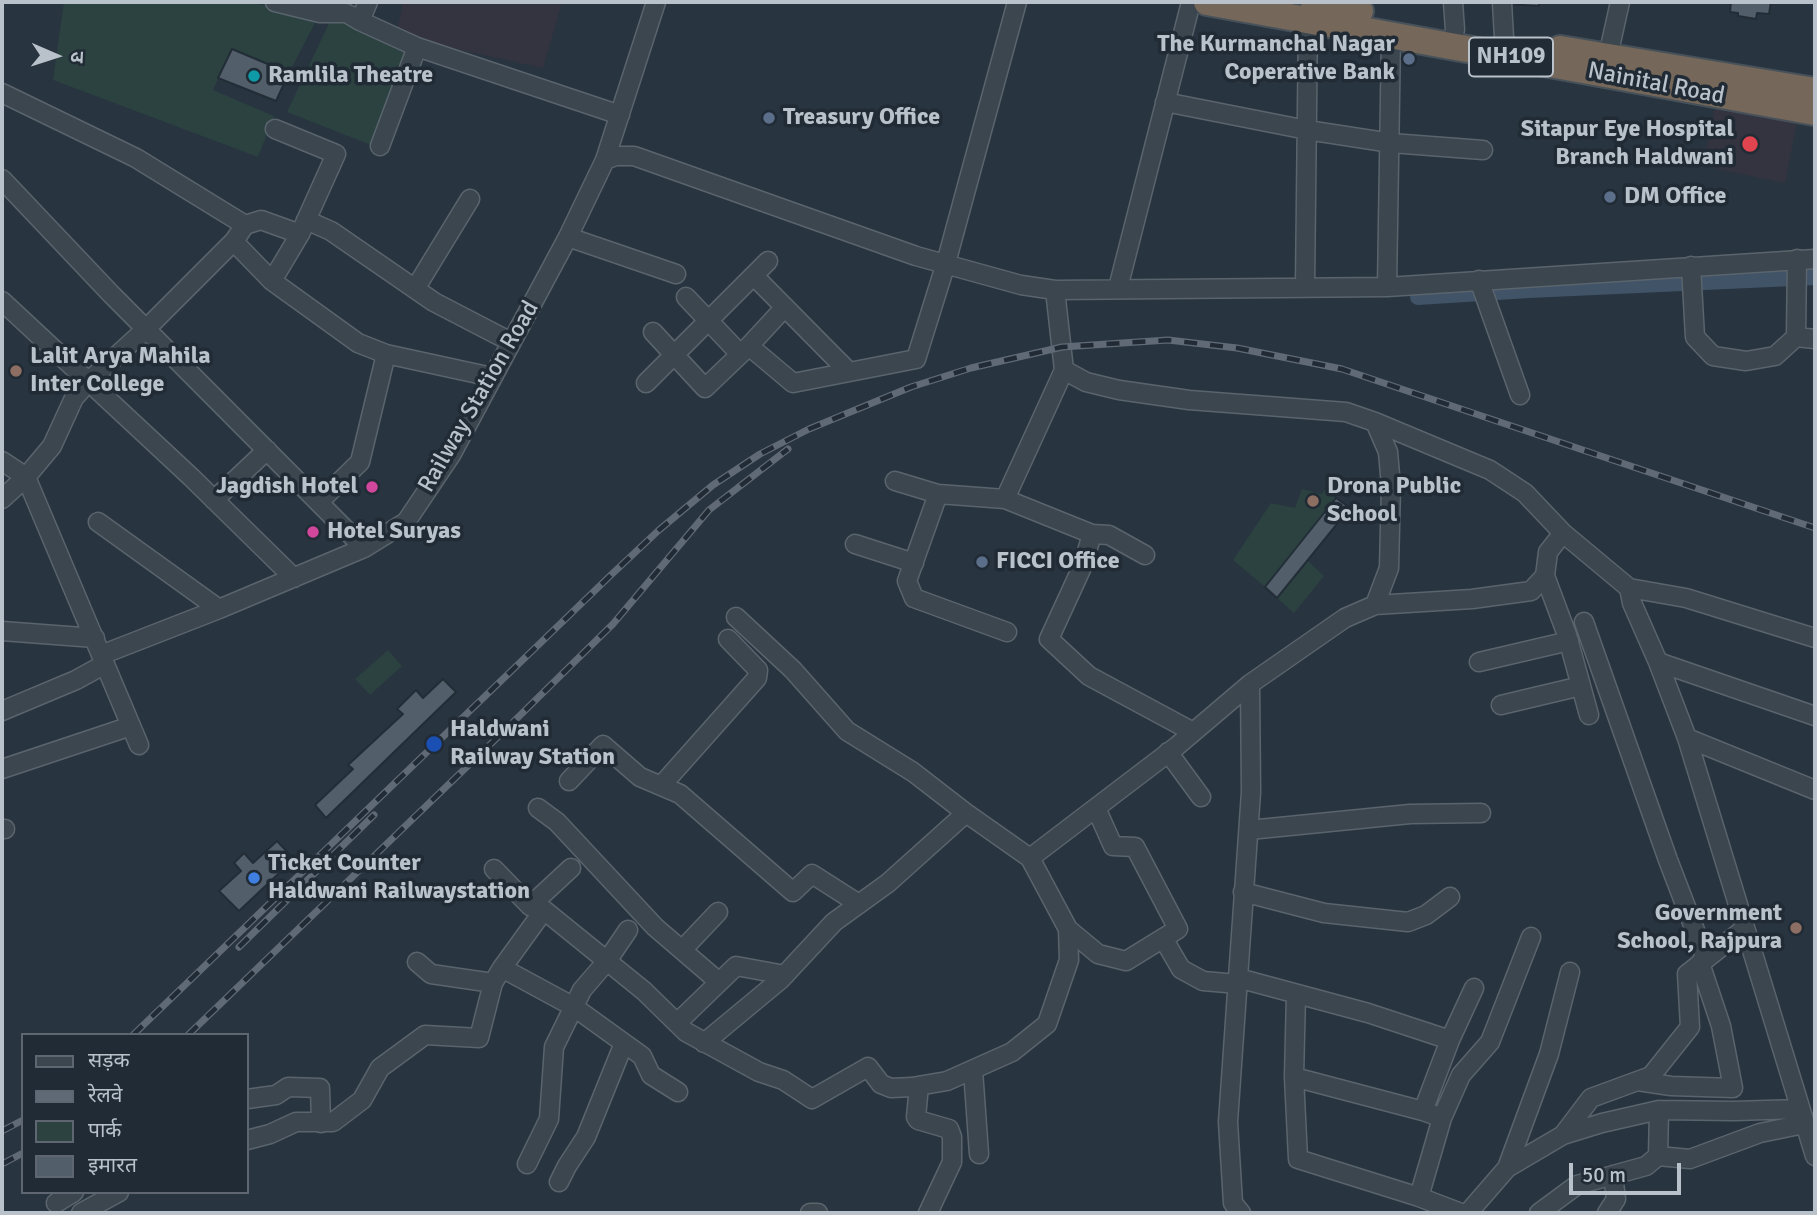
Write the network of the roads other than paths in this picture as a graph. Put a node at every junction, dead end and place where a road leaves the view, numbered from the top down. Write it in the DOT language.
graph roads {
  1 [pos="275,2"];
  2 [pos="324,2"];
  3 [pos="368,2"];
  4 [pos="656,2"];
  5 [pos="1017,2"];
  6 [pos="1191,2"];
  7 [pos="1207,2"];
  8 [pos="1453,2"];
  9 [pos="1502,2"];
  10 [pos="1620,2"];
  11 [pos="1310,8"];
  12 [pos="353,17"];
  13 [pos="1455,30"];
  14 [pos="1391,35"];
  15 [pos="1504,38"];
  16 [pos="417,47"];
  17 [pos="1608,56"];
  18 [pos="1815,91"];
  19 [pos="2,93"];
  20 [pos="1165,102"];
  21 [pos="1815,112"];
  22 [pos="620,115"];
  23 [pos="275,129"];
  24 [pos="1307,130"];
  25 [pos="1391,144"];
  26 [pos="380,146"];
  27 [pos="1483,150"];
  28 [pos="605,160"];
  29 [pos="2,179"];
  30 [pos="470,199"];
  31 [pos="245,225"];
  32 [pos="303,227"];
  33 [pos="568,237"];
  34 [pos="234,241"];
  35 [pos="768,261"];
  36 [pos="946,263"];
  37 [pos="1802,269"];
  38 [pos="676,274"];
  39 [pos="754,276"];
  40 [pos="1690,278"];
  41 [pos="1479,280"];
  42 [pos="272,281"];
  43 [pos="1305,286"];
  44 [pos="1387,287"];
  45 [pos="415,289"];
  46 [pos="1118,289"];
  47 [pos="1055,290"];
  48 [pos="686,298"];
  49 [pos="2,301"];
  50 [pos="785,307"];
  51 [pos="709,321"];
  52 [pos="146,329"];
  53 [pos="653,332"];
  54 [pos="1796,337"];
  55 [pos="1815,338"];
  56 [pos="511,342"];
  57 [pos="745,350"];
  58 [pos="674,353"];
  59 [pos="386,354"];
  60 [pos="1063,370"];
  61 [pos="849,372"];
  62 [pos="492,377"];
  63 [pos="89,381"];
  64 [pos="646,383"];
  65 [pos="1520,395"];
  66 [pos="1376,422"];
  67 [pos="267,450"];
  68 [pos="2,461"];
  69 [pos="26,477"];
  70 [pos="895,481"];
  71 [pos="939,494"];
  72 [pos="2,499"];
  73 [pos="1005,499"];
  74 [pos="214,500"];
  75 [pos="319,502"];
  76 [pos="98,522"];
  77 [pos="1563,533"];
  78 [pos="1092,534"];
  79 [pos="855,544"];
  80 [pos="364,548"];
  81 [pos="1145,555"];
  82 [pos="914,563"];
  83 [pos="1545,576"];
  84 [pos="293,578"];
  85 [pos="1629,588"];
  86 [pos="1375,605"];
  87 [pos="219,609"];
  88 [pos="736,617"];
  89 [pos="1584,622"];
  90 [pos="2,631"];
  91 [pos="1007,632"];
  92 [pos="1815,638"];
  93 [pos="728,639"];
  94 [pos="1569,641"];
  95 [pos="100,652"];
  96 [pos="1479,662"];
  97 [pos="1658,662"];
  98 [pos="1250,684"];
  99 [pos="1581,686"];
  100 [pos="1501,705"];
  101 [pos="2,711"];
  102 [pos="1589,715"];
  103 [pos="1815,716"];
  104 [pos="131,726"];
  105 [pos="1193,732"];
  106 [pos="1687,738"];
  107 [pos="139,745"];
  108 [pos="1168,752"];
  109 [pos="2,769"];
  110 [pos="569,781"];
  111 [pos="661,786"];
  112 [pos="1815,790"];
  113 [pos="1201,797"];
  114 [pos="1096,807"];
  115 [pos="538,808"];
  116 [pos="966,813"];
  117 [pos="1481,813"];
  118 [pos="1249,831"];
  119 [pos="1030,858"];
  120 [pos="572,868"];
  121 [pos="494,869"];
  122 [pos="1243,892"];
  123 [pos="1450,897"];
  124 [pos="859,904"];
  125 [pos="537,908"];
  126 [pos="718,912"];
  127 [pos="1068,929"];
  128 [pos="1744,929"];
  129 [pos="628,930"];
  130 [pos="1531,937"];
  131 [pos="1163,938"];
  132 [pos="682,950"];
  133 [pos="607,961"];
  134 [pos="1703,961"];
  135 [pos="417,962"];
  136 [pos="1570,972"];
  137 [pos="785,975"];
  138 [pos="498,976"];
  139 [pos="1238,981"];
  140 [pos="719,982"];
  141 [pos="1474,988"];
  142 [pos="1296,993"];
  143 [pos="574,1007"];
  144 [pos="677,1023"];
  145 [pos="1450,1041"];
  146 [pos="624,1043"];
  147 [pos="704,1043"];
  148 [pos="973,1070"];
  149 [pos="1294,1077"];
  150 [pos="1638,1081"];
  151 [pos="919,1086"];
  152 [pos="1733,1088"];
  153 [pos="678,1092"];
  154 [pos="248,1099"];
  155 [pos="1659,1110"];
  156 [pos="1423,1111"];
  157 [pos="1734,1111"];
  158 [pos="1442,1118"];
  159 [pos="321,1123"];
  160 [pos="1807,1125"];
  161 [pos="1563,1135"];
  162 [pos="248,1140"];
  163 [pos="979,1154"];
  164 [pos="1658,1156"];
  165 [pos="1815,1156"];
  166 [pos="527,1164"];
  167 [pos="1507,1168"];
  168 [pos="1613,1175"];
  169 [pos="559,1182"];
  170 [pos="71,1194"];
  171 [pos="115,1194"];
  172 [pos="1419,1197"];
  173 [pos="56,1203"];
  174 [pos="81,1213"];
  175 [pos="810,1213"];
  176 [pos="818,1213"];
  177 [pos="928,1213"];
  178 [pos="1241,1213"];
  179 [pos="1461,1213"];
  180 [pos="1468,1213"];
  181 [pos="1539,1213"];
  182 [pos="1607,1213"];
  1 -- 12 [label="street"];
  2 -- 12 [label="street"];
  3 -- 12 [label="street"];
  4 -- 22 [label="street, Railway Station Road"];
  5 -- 36 [label="street"];
  6 -- 20 [label="street"];
  7 -- 11 [label="highway, Nainital Road / NH109"];
  8 -- 13 [label="street"];
  9 -- 15 [label="street"];
  10 -- 17 [label="street"];
  11 -- 13 [label="highway, Nainital Road / NH109"];
  11 -- 14 [label="highway, Nainital Road / NH109"];
  11 -- 24 [label="street"];
  12 -- 16 [label="street"];
  13 -- 15 [label="highway, Nainital Road / NH109"];
  14 -- 21 [label="highway, Nainital Road / NH109"];
  14 -- 25 [label="street"];
  15 -- 17 [label="highway, Nainital Road / NH109"];
  16 -- 22 [label="street"];
  16 -- 26 [label="street"];
  17 -- 18 [label="highway, Nainital Road / NH109"];
  19 -- 31 [label="street"];
  20 -- 24 [label="street"];
  20 -- 46 [label="street"];
  22 -- 28 [label="street, Railway Station Road"];
  23 -- 32 [label="street"];
  24 -- 25 [label="street"];
  24 -- 43 [label="street"];
  25 -- 27 [label="street"];
  25 -- 44 [label="street"];
  28 -- 33 [label="street, Railway Station Road"];
  28 -- 36 [label="street"];
  29 -- 52 [label="street"];
  30 -- 45 [label="street"];
  31 -- 32 [label="street"];
  31 -- 34 [label="street"];
  32 -- 42 [label="street"];
  32 -- 45 [label="street"];
  33 -- 38 [label="street"];
  33 -- 56 [label="street, Railway Station Road"];
  34 -- 42 [label="street"];
  34 -- 52 [label="street"];
  35 -- 39 [label="street"];
  36 -- 47 [label="street"];
  36 -- 61 [label="street"];
  37 -- 40 [label="street"];
  37 -- 54 [label="street"];
  39 -- 50 [label="street"];
  39 -- 51 [label="street"];
  40 -- 41 [label="street"];
  40 -- 54 [label="street"];
  41 -- 44 [label="street"];
  41 -- 65 [label="street"];
  42 -- 59 [label="street"];
  43 -- 44 [label="street"];
  43 -- 46 [label="street"];
  45 -- 56 [label="street"];
  46 -- 47 [label="street"];
  47 -- 60 [label="street"];
  48 -- 51 [label="street"];
  49 -- 63 [label="street"];
  50 -- 57 [label="street"];
  50 -- 61 [label="street"];
  51 -- 57 [label="street"];
  51 -- 58 [label="street"];
  52 -- 63 [label="street"];
  52 -- 67 [label="street"];
  53 -- 58 [label="street"];
  54 -- 55 [label="street"];
  56 -- 62 [label="street, Railway Station Road"];
  57 -- 58 [label="street"];
  57 -- 61 [label="street"];
  58 -- 64 [label="street"];
  59 -- 62 [label="street"];
  59 -- 75 [label="street"];
  60 -- 66 [label="street"];
  60 -- 73 [label="street"];
  62 -- 80 [label="street, Railway Station Road"];
  63 -- 69 [label="street"];
  63 -- 74 [label="street"];
  66 -- 77 [label="street"];
  66 -- 86 [label="street"];
  67 -- 74 [label="street"];
  67 -- 75 [label="street"];
  68 -- 69 [label="street"];
  69 -- 72 [label="street"];
  69 -- 95 [label="street"];
  70 -- 71 [label="street"];
  71 -- 73 [label="street"];
  71 -- 82 [label="street"];
  73 -- 78 [label="street"];
  74 -- 84 [label="street"];
  75 -- 80 [label="street"];
  76 -- 87 [label="street"];
  77 -- 83 [label="street"];
  77 -- 85 [label="street"];
  78 -- 81 [label="street"];
  78 -- 105 [label="street"];
  79 -- 82 [label="street"];
  80 -- 84 [label="street, Railway Station Road"];
  82 -- 91 [label="street"];
  83 -- 86 [label="street"];
  83 -- 94 [label="street"];
  84 -- 87 [label="street, Railway Station Road"];
  85 -- 92 [label="street"];
  85 -- 97 [label="street"];
  86 -- 98 [label="street"];
  87 -- 95 [label="street, Railway Station Road"];
  88 -- 116 [label="street"];
  89 -- 134 [label="street"];
  90 -- 95 [label="street"];
  93 -- 111 [label="street"];
  94 -- 96 [label="street"];
  94 -- 99 [label="street"];
  95 -- 101 [label="street, Railway Station Road"];
  95 -- 104 [label="street"];
  97 -- 103 [label="street"];
  97 -- 106 [label="street"];
  98 -- 105 [label="street"];
  98 -- 118 [label="street"];
  99 -- 100 [label="street"];
  99 -- 102 [label="street"];
  104 -- 107 [label="street"];
  104 -- 109 [label="street"];
  105 -- 108 [label="street"];
  106 -- 112 [label="street"];
  106 -- 128 [label="street"];
  108 -- 113 [label="street"];
  108 -- 114 [label="street"];
  110 -- 111 [label="street"];
  111 -- 124 [label="street"];
  114 -- 119 [label="street"];
  114 -- 131 [label="street"];
  115 -- 132 [label="street"];
  116 -- 119 [label="street"];
  116 -- 124 [label="street"];
  117 -- 118 [label="street"];
  118 -- 122 [label="street"];
  119 -- 127 [label="street"];
  120 -- 125 [label="street"];
  121 -- 125 [label="street"];
  122 -- 123 [label="street"];
  122 -- 139 [label="street"];
  124 -- 137 [label="street"];
  125 -- 133 [label="street"];
  125 -- 138 [label="street"];
  126 -- 132 [label="street"];
  127 -- 131 [label="street"];
  127 -- 148 [label="street"];
  128 -- 134 [label="street"];
  128 -- 160 [label="street"];
  129 -- 133 [label="street"];
  130 -- 158 [label="street"];
  131 -- 139 [label="street"];
  132 -- 140 [label="street"];
  133 -- 143 [label="street"];
  133 -- 144 [label="street"];
  134 -- 150 [label="street"];
  134 -- 152 [label="street"];
  135 -- 138 [label="street"];
  136 -- 167 [label="street"];
  137 -- 140 [label="street"];
  137 -- 147 [label="street"];
  138 -- 143 [label="street"];
  138 -- 159 [label="street"];
  139 -- 142 [label="street"];
  139 -- 178 [label="street"];
  140 -- 144 [label="street"];
  141 -- 145 [label="street"];
  142 -- 145 [label="street"];
  142 -- 149 [label="street"];
  143 -- 146 [label="street"];
  143 -- 166 [label="street"];
  144 -- 147 [label="street"];
  145 -- 156 [label="street"];
  146 -- 153 [label="street"];
  146 -- 169 [label="street"];
  147 -- 151 [label="street"];
  148 -- 151 [label="street"];
  148 -- 163 [label="street"];
  149 -- 156 [label="street"];
  149 -- 172 [label="street"];
  150 -- 152 [label="street"];
  150 -- 161 [label="street"];
  151 -- 177 [label="street"];
  152 -- 157 [label="street"];
  154 -- 159 [label="street"];
  155 -- 157 [label="street"];
  155 -- 161 [label="street"];
  155 -- 164 [label="street"];
  156 -- 158 [label="street"];
  157 -- 160 [label="street"];
  158 -- 172 [label="street"];
  159 -- 162 [label="street"];
  160 -- 164 [label="street"];
  160 -- 165 [label="street"];
  161 -- 167 [label="street"];
  164 -- 168 [label="street"];
  167 -- 180 [label="street"];
  168 -- 181 [label="street"];
  168 -- 182 [label="street"];
  170 -- 173 [label="street"];
  171 -- 174 [label="street"];
  172 -- 179 [label="street"];
  175 -- 176 [label="street"];
}
